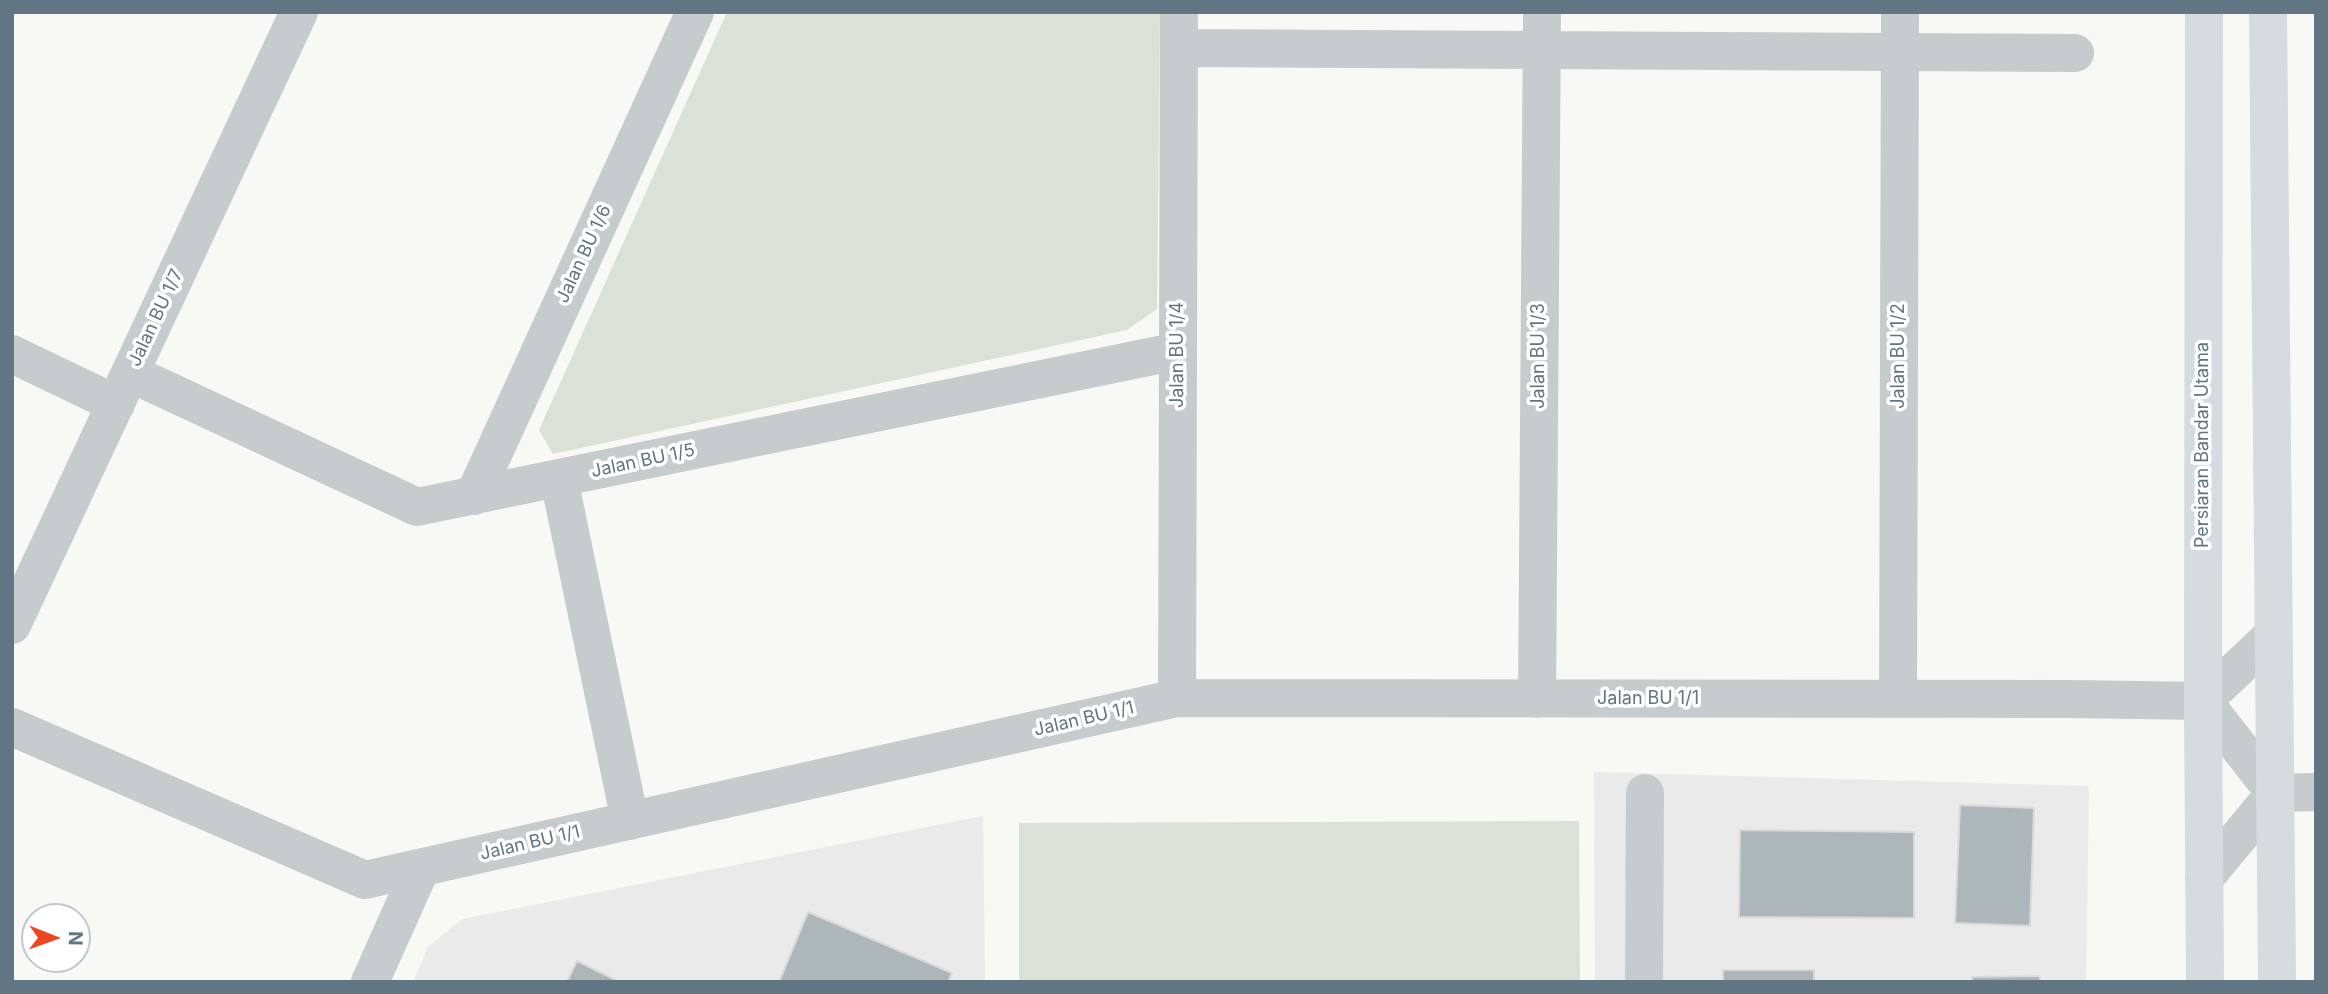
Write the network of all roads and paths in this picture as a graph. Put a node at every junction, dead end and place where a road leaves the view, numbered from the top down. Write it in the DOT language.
graph roads {
  1 [pos="299,12"];
  2 [pos="1542,12"];
  3 [pos="1900,12"];
  4 [pos="2204,12"];
  5 [pos="2268,12"];
  6 [pos="683,16"];
  7 [pos="1179,30"];
  8 [pos="1542,50"];
  9 [pos="1900,52"];
  10 [pos="2075,53"];
  11 [pos="1178,351"];
  12 [pos="12,354"];
  13 [pos="123,389"];
  14 [pos="559,479"];
  15 [pos="474,496"];
  16 [pos="12,625"];
  17 [pos="2273,635"];
  18 [pos="1177,698"];
  19 [pos="1537,699"];
  20 [pos="1898,699"];
  21 [pos="2203,701"];
  22 [pos="12,727"];
  23 [pos="2316,792"];
  24 [pos="1645,793"];
  25 [pos="2275,793"];
  26 [pos="630,821"];
  27 [pos="421,868"];
  28 [pos="2204,879"];
  29 [pos="370,982"];
  30 [pos="1644,982"];
  31 [pos="2205,982"];
  32 [pos="2277,982"];
  1 -- 13 [label="street, Jalan BU 1/7"];
  2 -- 8 [label="street, Jalan BU 1/3"];
  3 -- 9 [label="street, Jalan BU 1/2"];
  4 -- 21 [label="main road, Persiaran Bandar Utama"];
  5 -- 17 [label="main road"];
  6 -- 15 [label="street, Jalan BU 1/6"];
  7 -- 8 [label="street"];
  7 -- 11 [label="street, Jalan BU 1/4"];
  8 -- 9 [label="street"];
  8 -- 19 [label="street, Jalan BU 1/3"];
  9 -- 10 [label="street"];
  9 -- 20 [label="street, Jalan BU 1/2"];
  11 -- 14 [label="street, Jalan BU 1/5"];
  11 -- 18 [label="street, Jalan BU 1/4"];
  12 -- 13 [label="street, Jalan BU 1/5"];
  13 -- 15 [label="street, Jalan BU 1/5"];
  13 -- 16 [label="street, Jalan BU 1/7"];
  14 -- 15 [label="street, Jalan BU 1/5"];
  14 -- 26 [label="street"];
  17 -- 21 [label="street"];
  17 -- 25 [label="main road"];
  18 -- 19 [label="street, Jalan BU 1/1"];
  18 -- 26 [label="street, Jalan BU 1/1"];
  19 -- 20 [label="street, Jalan BU 1/1"];
  20 -- 21 [label="street, Jalan BU 1/1"];
  21 -- 25 [label="street"];
  21 -- 28 [label="main road, Persiaran Bandar Utama"];
  22 -- 27 [label="street, Jalan BU 1/1"];
  23 -- 25 [label="street"];
  24 -- 30 [label="street"];
  25 -- 28 [label="street"];
  25 -- 32 [label="main road"];
  26 -- 27 [label="street, Jalan BU 1/1"];
  27 -- 29 [label="street"];
  28 -- 31 [label="main road, Persiaran Bandar Utama"];
}
